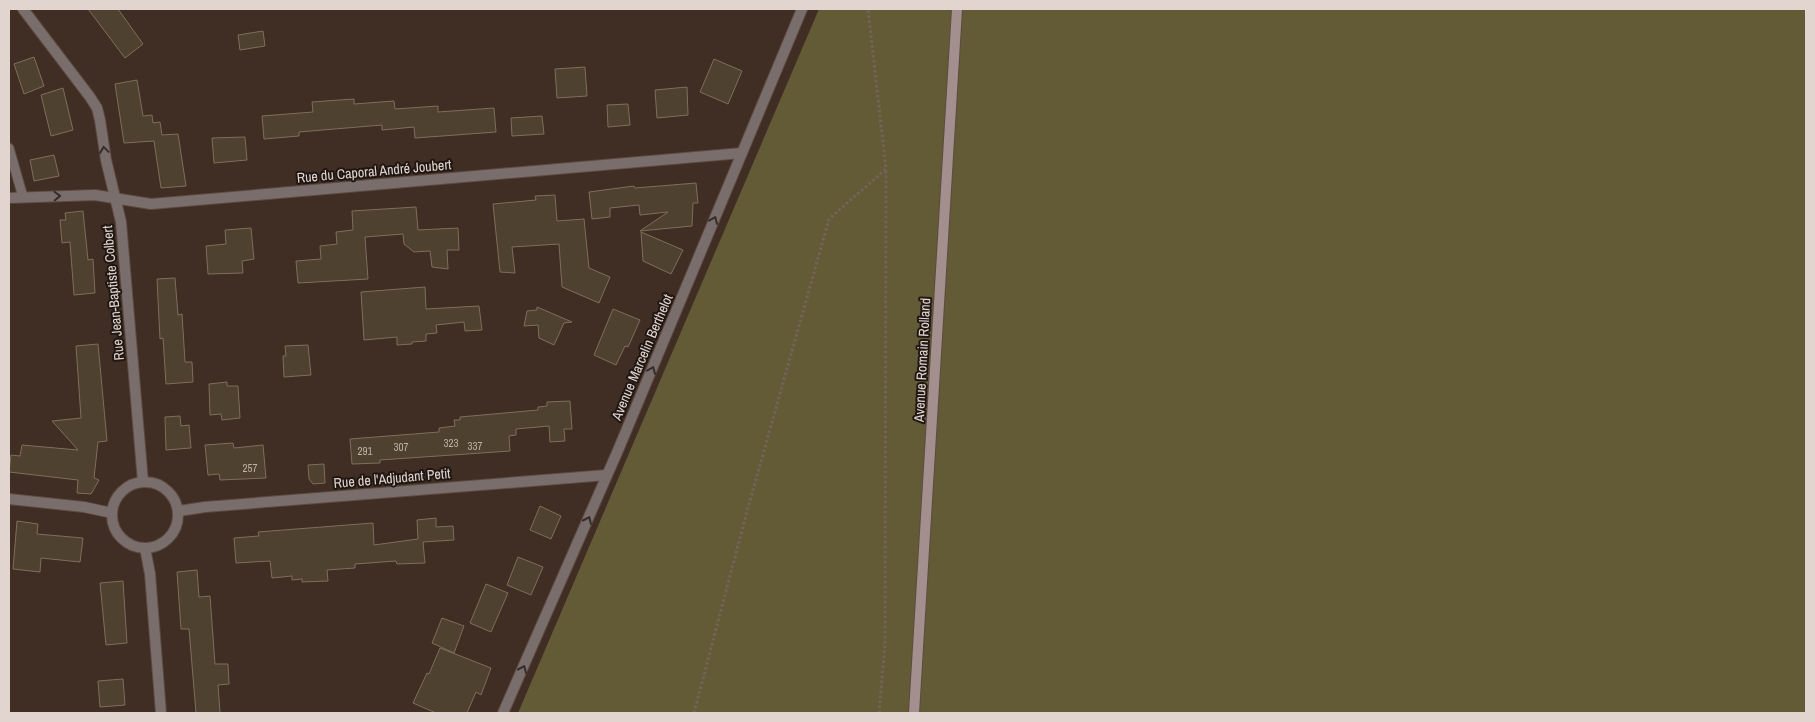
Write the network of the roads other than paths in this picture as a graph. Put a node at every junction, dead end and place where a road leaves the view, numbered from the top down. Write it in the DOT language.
graph roads {
  1 [pos="23,9"];
  2 [pos="802,9"];
  3 [pos="957,9"];
  4 [pos="9,148"];
  5 [pos="742,153"];
  6 [pos="23,197"];
  7 [pos="9,198"];
  8 [pos="114,198"];
  9 [pos="607,475"];
  10 [pos="143,482"];
  11 [pos="9,499"];
  12 [pos="179,511"];
  13 [pos="112,513"];
  14 [pos="145,548"];
  15 [pos="161,713"];
  16 [pos="503,713"];
  17 [pos="914,713"];
  8 -- 1 [label="street, Rue Jean-Baptiste Colbert, one-way"];
  2 -- 5 [label="street, Avenue Marcelin Berthelot"];
  3 -- 17 [label="main road, Avenue Romain Rolland"];
  4 -- 6 [label="lane"];
  5 -- 8 [label="street, Rue du Caporal André Joubert"];
  9 -- 5 [label="street, Avenue Marcelin Berthelot, one-way"];
  6 -- 7 [label="street, Rue du Caporal André Joubert"];
  6 -- 8 [label="street, Rue du Caporal André Joubert, one-way"];
  8 -- 10 [label="street, Rue Jean-Baptiste Colbert"];
  9 -- 12 [label="street, Rue de l'Adjudant Petit"];
  16 -- 9 [label="street, Avenue Marcelin Berthelot, one-way"];
  10 -- 12 [label="street"];
  10 -- 13 [label="street"];
  11 -- 13 [label="street"];
  12 -- 14 [label="street"];
  13 -- 14 [label="street"];
  14 -- 15 [label="street"];
}
